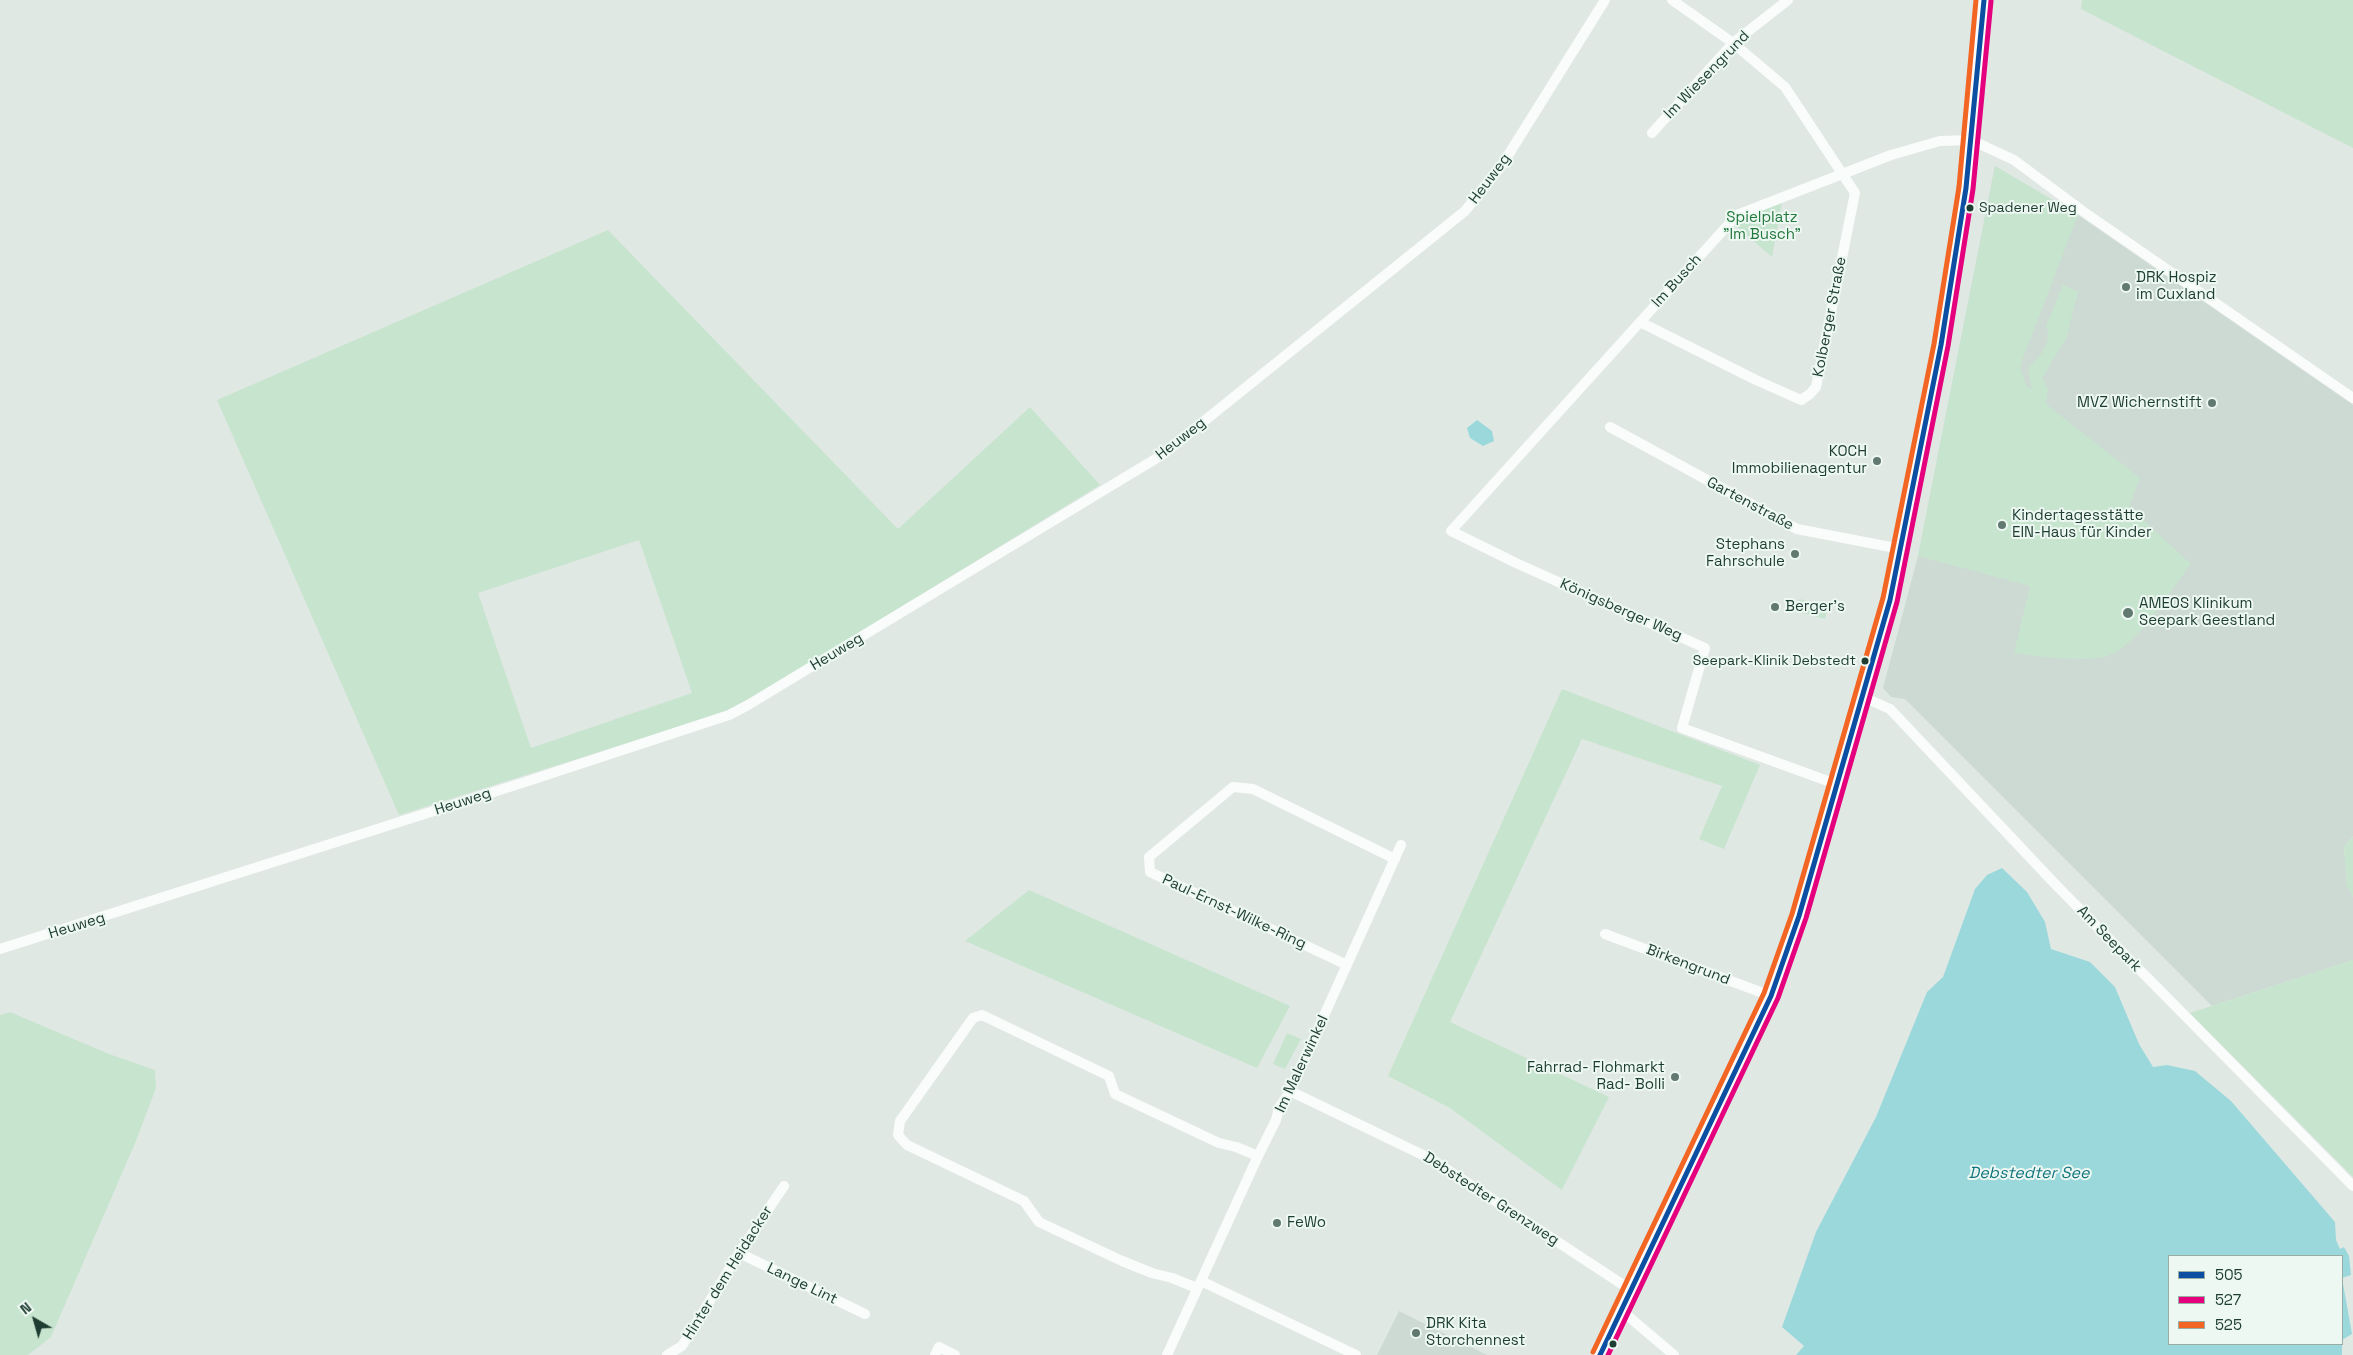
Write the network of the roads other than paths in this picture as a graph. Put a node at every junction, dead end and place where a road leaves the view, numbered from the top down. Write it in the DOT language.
graph roads {
  1 [pos="1606,0"];
  2 [pos="1672,0"];
  3 [pos="1788,0"];
  4 [pos="1984,0"];
  5 [pos="1733,43"];
  6 [pos="1652,133"];
  7 [pos="1971,140"];
  8 [pos="1842,173"];
  9 [pos="1640,322"];
  10 [pos="2353,398"];
  11 [pos="1610,427"];
  12 [pos="1450,531"];
  13 [pos="1901,549"];
  14 [pos="1863,697"];
  15 [pos="1836,784"];
  16 [pos="1401,845"];
  17 [pos="1395,859"];
  18 [pos="1605,934"];
  19 [pos="0,949"];
  20 [pos="1347,965"];
  21 [pos="1771,996"];
  22 [pos="1290,1091"];
  23 [pos="1258,1156"];
  24 [pos="784,1186"];
  25 [pos="2353,1186"];
  26 [pos="739,1253"];
  27 [pos="1199,1284"];
  28 [pos="1631,1290"];
  29 [pos="1622,1311"];
  30 [pos="865,1314"];
  31 [pos="667,1355"];
  32 [pos="935,1355"];
  33 [pos="955,1355"];
  34 [pos="1166,1355"];
  35 [pos="1356,1355"];
  36 [pos="1600,1355"];
  37 [pos="1674,1355"];
  1 -- 19 [label="street, Heuweg"];
  2 -- 5 [label="street"];
  3 -- 5 [label="street, Im Wiesengrund"];
  4 -- 7 [label="main road"];
  5 -- 6 [label="street, Im Wiesengrund"];
  5 -- 8 [label="street"];
  7 -- 8 [label="street, Im Busch"];
  7 -- 10 [label="street"];
  7 -- 13 [label="main road"];
  8 -- 9 [label="street, Im Busch"];
  8 -- 9 [label="street, Kolberger Straße"];
  9 -- 12 [label="street, Im Busch"];
  11 -- 13 [label="street, Gartenstraße"];
  12 -- 15 [label="street, Königsberger Weg"];
  13 -- 14 [label="main road"];
  14 -- 15 [label="main road"];
  14 -- 25 [label="street, Am Seepark"];
  15 -- 21 [label="main road"];
  16 -- 17 [label="street, Im Malerwinkel"];
  17 -- 20 [label="street, Im Malerwinkel"];
  17 -- 20 [label="street, Paul-Ernst-Wilke-Ring"];
  18 -- 21 [label="street, Birkengrund"];
  20 -- 22 [label="street, Im Malerwinkel"];
  21 -- 28 [label="main road"];
  22 -- 23 [label="street, Im Malerwinkel"];
  22 -- 28 [label="street, Debstedter Grenzweg"];
  23 -- 27 [label="street, Im Malerwinkel"];
  23 -- 27 [label="street"];
  24 -- 26 [label="street, Hinter dem Heidacker"];
  26 -- 30 [label="street, Lange Lint"];
  26 -- 31 [label="street, Hinter dem Heidacker"];
  27 -- 34 [label="street, Im Malerwinkel"];
  27 -- 35 [label="street"];
  28 -- 29 [label="main road"];
  29 -- 36 [label="main road"];
  29 -- 37 [label="street"];
  32 -- 33 [label="street"];
}
